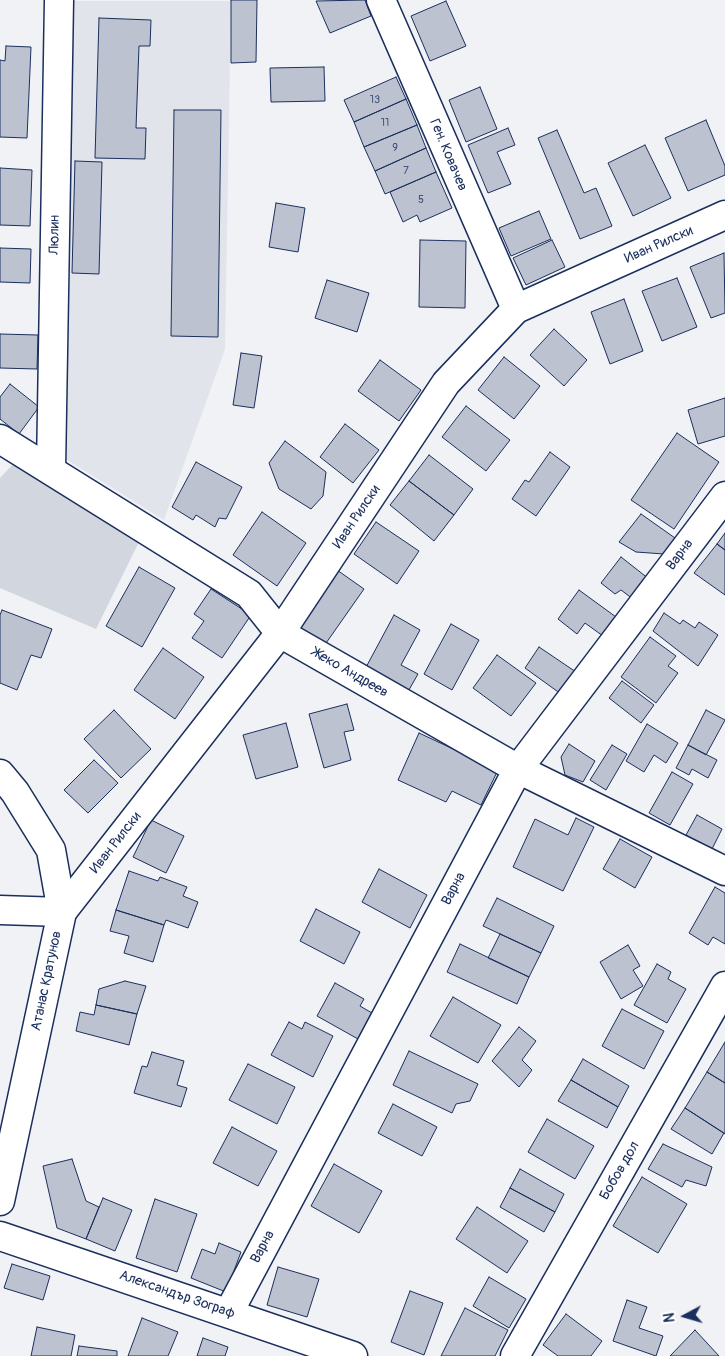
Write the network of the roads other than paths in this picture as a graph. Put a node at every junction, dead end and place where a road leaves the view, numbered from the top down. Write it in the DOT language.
graph roads {
  1 [pos="59,0"];
  2 [pos="381,0"];
  3 [pos="725,215"];
  4 [pos="516,309"];
  5 [pos="0,440"];
  6 [pos="50,469"];
  7 [pos="725,496"];
  8 [pos="280,634"];
  9 [pos="518,769"];
  10 [pos="0,774"];
  11 [pos="722,861"];
  12 [pos="0,910"];
  13 [pos="62,912"];
  14 [pos="725,986"];
  15 [pos="0,1201"];
  16 [pos="0,1236"];
  17 [pos="229,1312"];
  18 [pos="353,1356"];
  19 [pos="515,1356"];
  1 -- 6 [label="street, Люлин"];
  2 -- 4 [label="street, Ген. Ковачев"];
  3 -- 4 [label="street, Иван Рилски"];
  4 -- 8 [label="street, Иван Рилски"];
  5 -- 6 [label="street, Жеко Андреев"];
  6 -- 8 [label="street, Жеко Андреев"];
  7 -- 9 [label="street, Варна"];
  8 -- 9 [label="street, Жеко Андреев"];
  8 -- 13 [label="street, Иван Рилски"];
  9 -- 11 [label="street, Жеко Андреев"];
  9 -- 17 [label="street, Варна"];
  10 -- 13 [label="street, Атанас Кратунов"];
  12 -- 13 [label="street"];
  13 -- 15 [label="street, Атанас Кратунов"];
  14 -- 19 [label="street, Бобов дол"];
  16 -- 17 [label="street, Александър Зограф"];
  17 -- 18 [label="street, Александър Зограф"];
}
